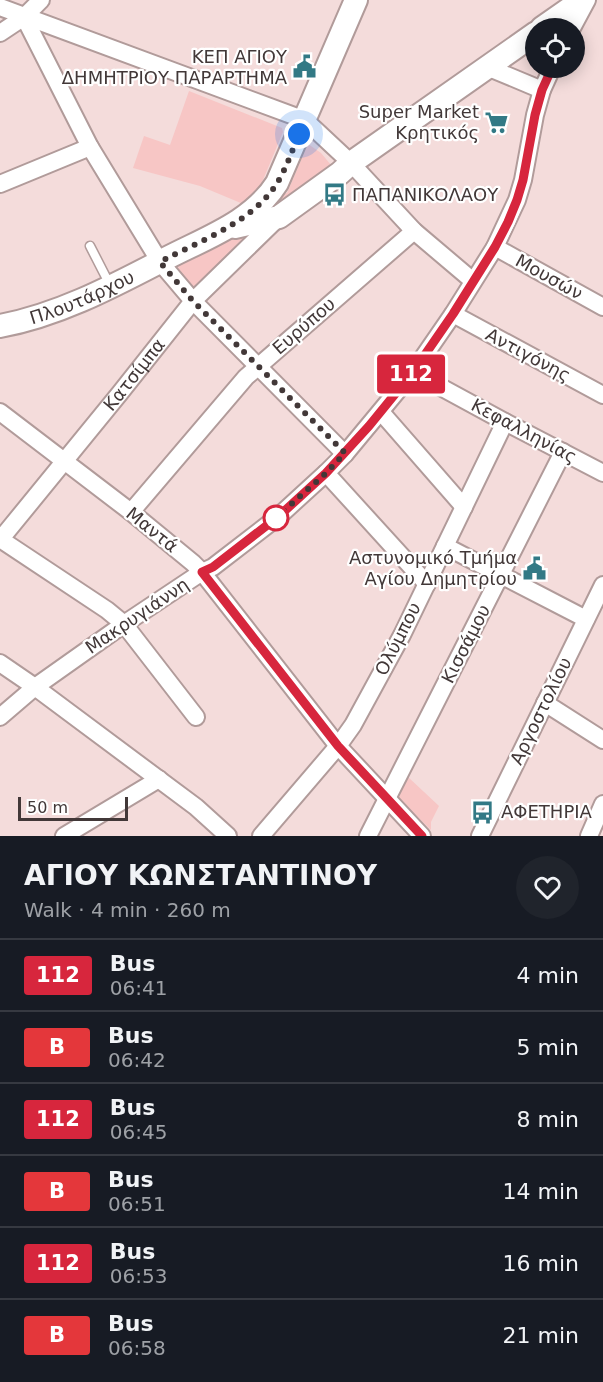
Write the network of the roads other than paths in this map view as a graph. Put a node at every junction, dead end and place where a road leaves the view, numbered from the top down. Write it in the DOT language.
graph roads {
  1 [pos="40,0"];
  2 [pos="582,0"];
  3 [pos="587,0"];
  4 [pos="350,2"];
  5 [pos="0,8"];
  6 [pos="24,17"];
  7 [pos="556,18"];
  8 [pos="577,18"];
  9 [pos="0,33"];
  10 [pos="525,41"];
  11 [pos="487,67"];
  12 [pos="547,78"];
  13 [pos="542,90"];
  14 [pos="305,120"];
  15 [pos="90,147"];
  16 [pos="351,163"];
  17 [pos="0,184"];
  18 [pos="279,217"];
  19 [pos="225,229"];
  20 [pos="414,231"];
  21 [pos="90,246"];
  22 [pos="495,247"];
  23 [pos="160,262"];
  24 [pos="473,281"];
  25 [pos="111,286"];
  26 [pos="193,301"];
  27 [pos="601,301"];
  28 [pos="453,314"];
  29 [pos="0,326"];
  30 [pos="258,366"];
  31 [pos="413,372"];
  32 [pos="603,395"];
  33 [pos="0,412"];
  34 [pos="381,412"];
  35 [pos="505,422"];
  36 [pos="563,452"];
  37 [pos="345,453"];
  38 [pos="64,461"];
  39 [pos="326,473"];
  40 [pos="603,473"];
  41 [pos="464,507"];
  42 [pos="131,513"];
  43 [pos="0,540"];
  44 [pos="445,546"];
  45 [pos="202,572"];
  46 [pos="501,575"];
  47 [pos="426,584"];
  48 [pos="603,585"];
  49 [pos="586,619"];
  50 [pos="124,624"];
  51 [pos="0,663"];
  52 [pos="35,687"];
  53 [pos="545,703"];
  54 [pos="0,717"];
  55 [pos="196,717"];
  56 [pos="603,740"];
  57 [pos="338,746"];
  58 [pos="159,779"];
  59 [pos="387,799"];
  60 [pos="603,804"];
  61 [pos="64,836"];
  62 [pos="228,836"];
  63 [pos="261,836"];
  64 [pos="368,836"];
  65 [pos="422,836"];
  66 [pos="480,836"];
  67 [pos="589,836"];
  1 -- 6 [label="street"];
  2 -- 7 [label="street"];
  3 -- 8 [label="street"];
  4 -- 14 [label="street"];
  5 -- 6 [label="street"];
  6 -- 9 [label="street"];
  6 -- 14 [label="street"];
  6 -- 15 [label="street"];
  10 -- 11 [label="street, Κατσίμπα"];
  11 -- 13 [label="street"];
  11 -- 16 [label="street, Κατσίμπα"];
  12 -- 13 [label="street, Μακρυγιάννη"];
  13 -- 22 [label="street, Μακρυγιάννη"];
  14 -- 16 [label="street"];
  14 -- 19 [label="street"];
  15 -- 17 [label="street"];
  15 -- 23 [label="street"];
  16 -- 18 [label="street, Κατσίμπα"];
  16 -- 20 [label="street"];
  18 -- 19 [label="street, Κατσίμπα"];
  18 -- 26 [label="street, Κατσίμπα"];
  19 -- 23 [label="street, Πλουτάρχου"];
  20 -- 24 [label="street"];
  20 -- 30 [label="street, Ευρύπου"];
  21 -- 25 [label="lane"];
  22 -- 24 [label="street, Μακρυγιάννη"];
  22 -- 27 [label="street, Μουσών"];
  23 -- 25 [label="street, Πλουτάρχου"];
  23 -- 26 [label="street"];
  24 -- 28 [label="street, Μακρυγιάννη"];
  25 -- 29 [label="street, Πλουτάρχου"];
  26 -- 30 [label="street"];
  26 -- 38 [label="street, Κατσίμπα"];
  28 -- 31 [label="street, Μακρυγιάννη"];
  28 -- 32 [label="street, Αντιγόνης"];
  30 -- 37 [label="street"];
  30 -- 42 [label="street, Ευρύπου"];
  31 -- 34 [label="street, Μακρυγιάννη"];
  31 -- 35 [label="street, Κεφαλληνίας"];
  33 -- 38 [label="street, Μαντά"];
  34 -- 37 [label="street, Μακρυγιάννη"];
  34 -- 41 [label="street"];
  35 -- 36 [label="street, Κεφαλληνίας"];
  35 -- 41 [label="street, Ολύμπου"];
  36 -- 40 [label="street, Κεφαλληνίας"];
  36 -- 46 [label="street, Κισσάμου"];
  37 -- 39 [label="street, Μακρυγιάννη"];
  38 -- 42 [label="street, Μαντά"];
  38 -- 43 [label="street, Κατσίμπα"];
  39 -- 45 [label="street, Μακρυγιάννη"];
  39 -- 47 [label="street"];
  41 -- 44 [label="street, Ολύμπου"];
  42 -- 45 [label="street, Μαντά"];
  43 -- 50 [label="street"];
  44 -- 46 [label="street"];
  44 -- 47 [label="street, Ολύμπου"];
  45 -- 50 [label="street, Μακρυγιάννη"];
  45 -- 57 [label="street, Μαντά"];
  46 -- 49 [label="street"];
  46 -- 59 [label="street, Κισσάμου"];
  47 -- 57 [label="street, Ολύμπου"];
  48 -- 49 [label="street, Αργοστολίου"];
  49 -- 53 [label="street, Αργοστολίου"];
  50 -- 52 [label="street, Μακρυγιάννη"];
  50 -- 55 [label="street"];
  51 -- 52 [label="street"];
  52 -- 54 [label="street, Μακρυγιάννη"];
  52 -- 58 [label="street"];
  53 -- 56 [label="street"];
  53 -- 66 [label="street, Αργοστολίου"];
  57 -- 59 [label="street, Μαντά"];
  57 -- 63 [label="street, Ολύμπου"];
  58 -- 61 [label="street"];
  58 -- 62 [label="street"];
  59 -- 64 [label="street, Κισσάμου"];
  59 -- 65 [label="street, Μαντά"];
  60 -- 67 [label="street"];
}
